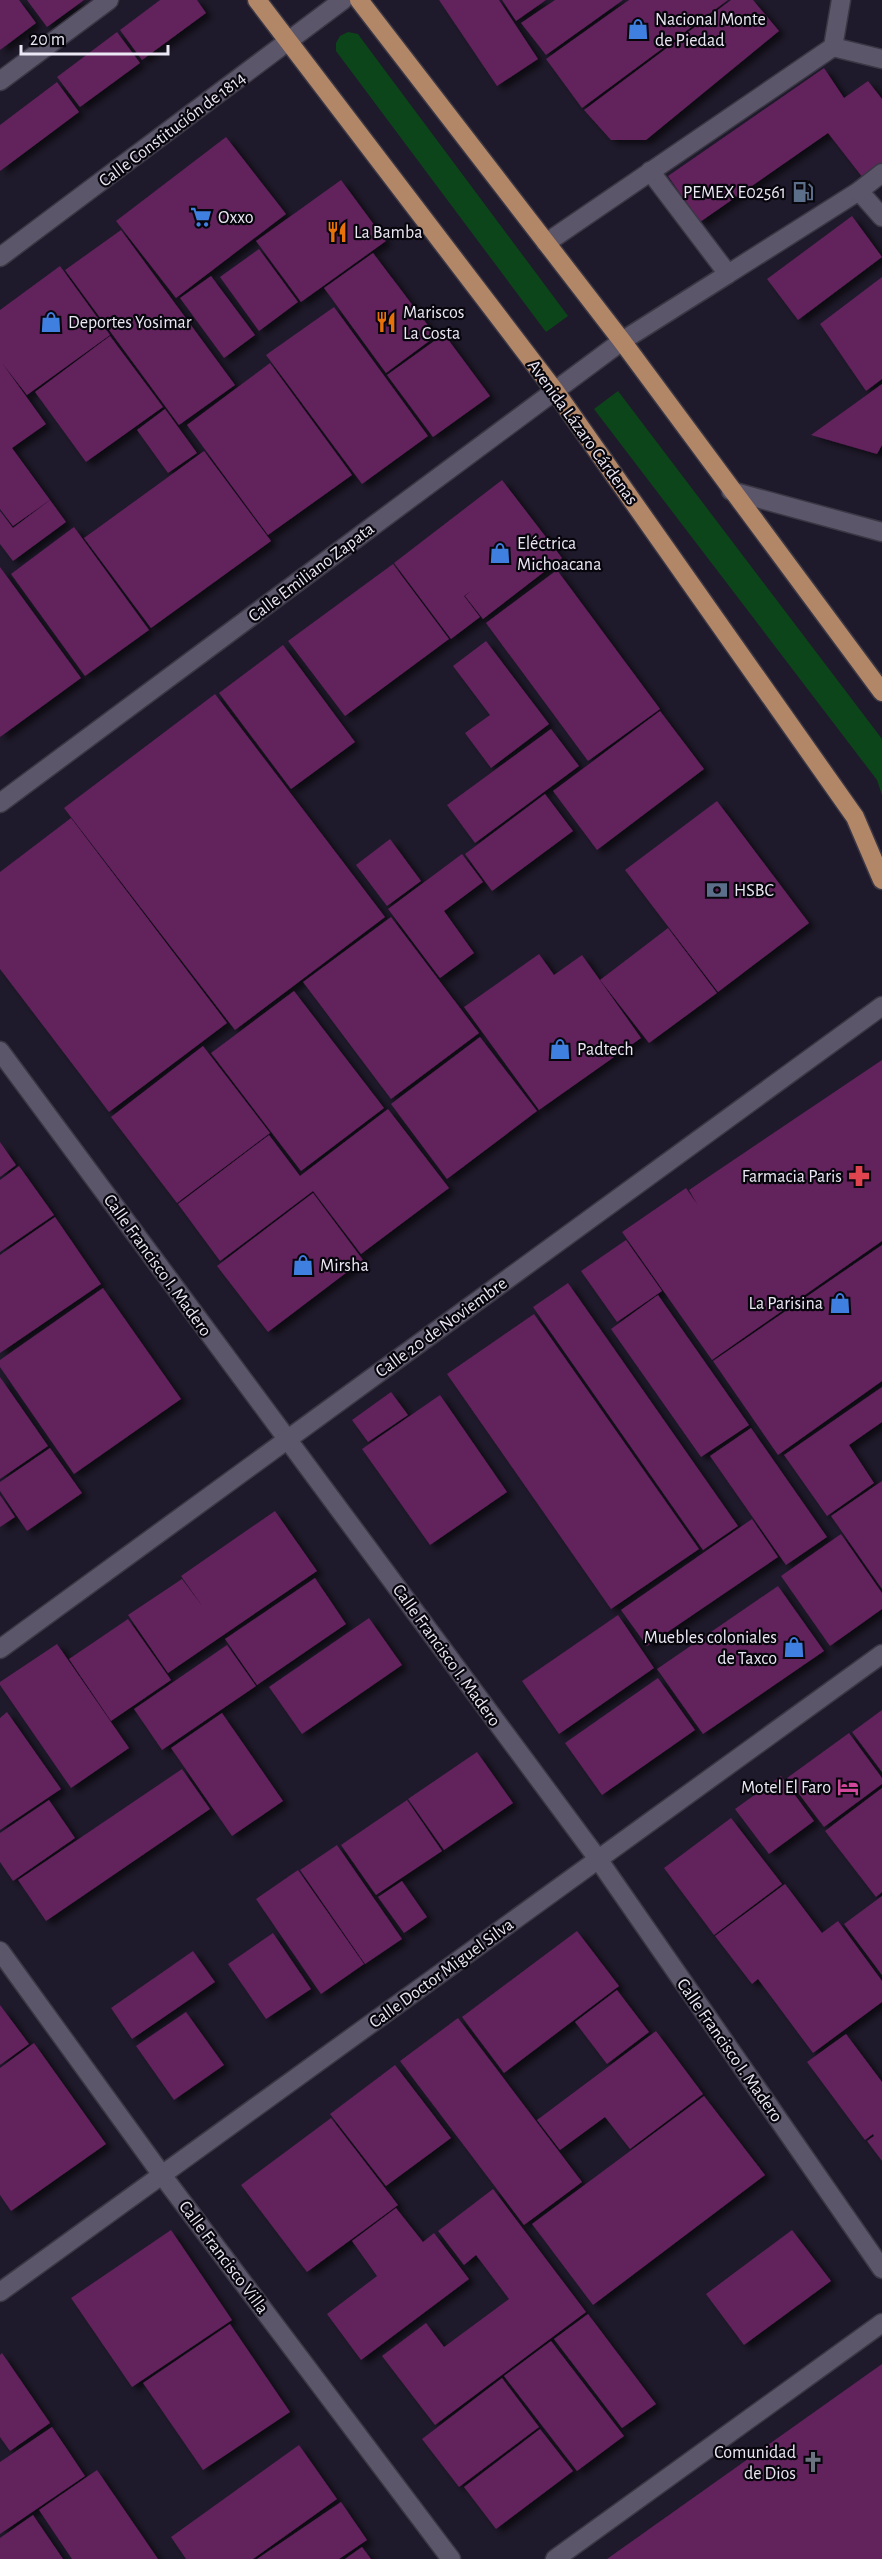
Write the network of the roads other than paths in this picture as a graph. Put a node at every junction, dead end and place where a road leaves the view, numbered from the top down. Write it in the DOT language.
graph roads {
  1 [pos="109,0"];
  2 [pos="257,0"];
  3 [pos="343,0"];
  4 [pos="359,0"];
  5 [pos="841,0"];
  6 [pos="289,41"];
  7 [pos="833,47"];
  8 [pos="882,59"];
  9 [pos="0,81"];
  10 [pos="650,171"];
  11 [pos="882,173"];
  12 [pos="859,191"];
  13 [pos="882,217"];
  14 [pos="546,243"];
  15 [pos="0,257"];
  16 [pos="728,274"];
  17 [pos="622,341"];
  18 [pos="555,391"];
  19 [pos="731,490"];
  20 [pos="882,532"];
  21 [pos="882,692"];
  22 [pos="0,803"];
  23 [pos="882,880"];
  24 [pos="882,1006"];
  25 [pos="0,1051"];
  26 [pos="288,1439"];
  27 [pos="0,1648"];
  28 [pos="882,1653"];
  29 [pos="598,1859"];
  30 [pos="0,1952"];
  31 [pos="162,2175"];
  32 [pos="882,2269"];
  33 [pos="0,2292"];
  34 [pos="882,2323"];
  35 [pos="451,2559"];
  36 [pos="555,2559"];
  1 -- 9 [label="street"];
  2 -- 6 [label="main road, Avenida Lázaro Cárdenas"];
  3 -- 6 [label="street, Calle Constitución de 1814"];
  4 -- 14 [label="main road"];
  5 -- 7 [label="street"];
  6 -- 15 [label="street, Calle Constitución de 1814"];
  6 -- 18 [label="main road, Avenida Lázaro Cárdenas"];
  7 -- 8 [label="street"];
  7 -- 10 [label="street"];
  10 -- 14 [label="street"];
  10 -- 16 [label="street"];
  11 -- 12 [label="street, Calle Emiliano Zapata"];
  12 -- 13 [label="street"];
  12 -- 16 [label="street, Calle Emiliano Zapata"];
  14 -- 17 [label="main road"];
  16 -- 17 [label="street, Calle Emiliano Zapata"];
  17 -- 18 [label="street, Calle Emiliano Zapata"];
  17 -- 19 [label="main road"];
  18 -- 22 [label="street, Calle Emiliano Zapata"];
  18 -- 23 [label="main road, Avenida Lázaro Cárdenas"];
  19 -- 20 [label="street"];
  19 -- 21 [label="main road"];
  24 -- 26 [label="street, Calle 20 de Noviembre"];
  25 -- 26 [label="street, Calle Francisco I. Madero"];
  26 -- 27 [label="street, Calle 20 de Noviembre"];
  26 -- 29 [label="street, Calle Francisco I. Madero"];
  28 -- 29 [label="street, Calle Doctor Miguel Silva"];
  29 -- 31 [label="street, Calle Doctor Miguel Silva"];
  29 -- 32 [label="street, Calle Francisco I. Madero"];
  30 -- 31 [label="street, Calle Francisco Villa"];
  31 -- 33 [label="street, Calle Doctor Miguel Silva"];
  31 -- 35 [label="street, Calle Francisco Villa"];
  34 -- 36 [label="street"];
}
